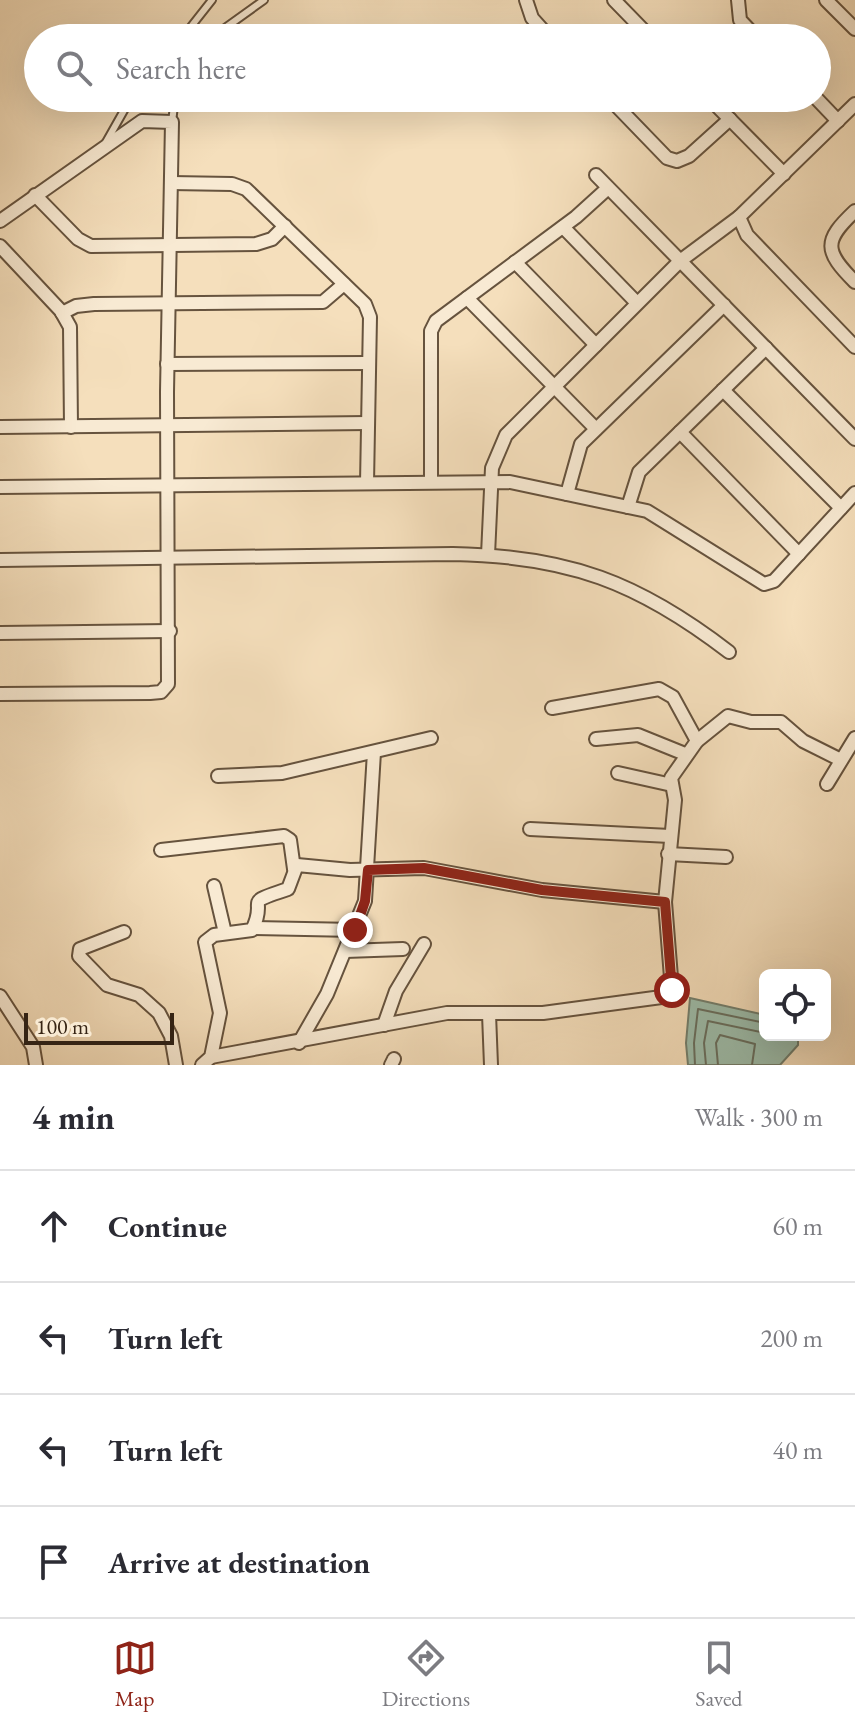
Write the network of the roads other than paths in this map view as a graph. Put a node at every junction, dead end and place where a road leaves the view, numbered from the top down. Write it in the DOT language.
graph roads {
  1 [pos="212,0"];
  2 [pos="264,0"];
  3 [pos="526,0"];
  4 [pos="614,0"];
  5 [pos="738,0"];
  6 [pos="826,0"];
  7 [pos="853,22"];
  8 [pos="193,24"];
  9 [pos="231,24"];
  10 [pos="537,24"];
  11 [pos="637,24"];
  12 [pos="744,24"];
  13 [pos="855,104"];
  14 [pos="123,112"];
  15 [pos="173,112"];
  16 [pos="623,112"];
  17 [pos="723,112"];
  18 [pos="829,112"];
  19 [pos="730,119"];
  20 [pos="838,121"];
  21 [pos="172,122"];
  22 [pos="105,145"];
  23 [pos="784,174"];
  24 [pos="596,175"];
  25 [pos="171,183"];
  26 [pos="608,188"];
  27 [pos="35,195"];
  28 [pos="855,211"];
  29 [pos="739,217"];
  30 [pos="0,221"];
  31 [pos="285,226"];
  32 [pos="563,227"];
  33 [pos="0,246"];
  34 [pos="170,246"];
  35 [pos="680,261"];
  36 [pos="515,262"];
  37 [pos="855,282"];
  38 [pos="344,284"];
  39 [pos="467,298"];
  40 [pos="637,303"];
  41 [pos="169,305"];
  42 [pos="724,305"];
  43 [pos="62,313"];
  44 [pos="596,345"];
  45 [pos="855,347"];
  46 [pos="766,348"];
  47 [pos="369,363"];
  48 [pos="167,364"];
  49 [pos="553,388"];
  50 [pos="723,390"];
  51 [pos="368,423"];
  52 [pos="168,425"];
  53 [pos="0,427"];
  54 [pos="71,427"];
  55 [pos="596,429"];
  56 [pos="680,432"];
  57 [pos="855,439"];
  58 [pos="431,482"];
  59 [pos="490,482"];
  60 [pos="367,483"];
  61 [pos="169,485"];
  62 [pos="0,487"];
  63 [pos="855,493"];
  64 [pos="567,494"];
  65 [pos="628,507"];
  66 [pos="841,508"];
  67 [pos="799,554"];
  68 [pos="488,555"];
  69 [pos="170,558"];
  70 [pos="0,560"];
  71 [pos="170,631"];
  72 [pos="0,633"];
  73 [pos="729,652"];
  74 [pos="0,694"];
  75 [pos="552,708"];
  76 [pos="431,738"];
  77 [pos="855,738"];
  78 [pos="596,739"];
  79 [pos="697,741"];
  80 [pos="374,752"];
  81 [pos="685,754"];
  82 [pos="841,760"];
  83 [pos="618,773"];
  84 [pos="218,776"];
  85 [pos="827,784"];
  86 [pos="672,785"];
  87 [pos="530,829"];
  88 [pos="670,836"];
  89 [pos="161,850"];
  90 [pos="668,854"];
  91 [pos="726,857"];
  92 [pos="294,869"];
  93 [pos="368,870"];
  94 [pos="214,886"];
  95 [pos="665,902"];
  96 [pos="255,928"];
  97 [pos="355,930"];
  98 [pos="124,932"];
  99 [pos="225,933"];
  100 [pos="424,944"];
  101 [pos="403,949"];
  102 [pos="345,951"];
  103 [pos="0,996"];
  104 [pos="489,1014"];
  105 [pos="384,1025"];
  106 [pos="299,1043"];
  107 [pos="206,1063"];
  108 [pos="36,1065"];
  109 [pos="176,1065"];
  110 [pos="491,1065"];
  1 -- 8 [label="lane"];
  2 -- 9 [label="lane"];
  3 -- 10 [label="street"];
  4 -- 11 [label="street"];
  5 -- 12 [label="street"];
  6 -- 7 [label="street"];
  13 -- 20 [label="street"];
  14 -- 22 [label="lane"];
  15 -- 21 [label="lane"];
  16 -- 19 [label="street"];
  17 -- 19 [label="street"];
  18 -- 20 [label="street"];
  19 -- 23 [label="street"];
  20 -- 23 [label="street"];
  21 -- 22 [label="street"];
  21 -- 25 [label="street"];
  22 -- 27 [label="street"];
  23 -- 29 [label="street"];
  24 -- 26 [label="street"];
  25 -- 31 [label="street"];
  25 -- 34 [label="street"];
  26 -- 32 [label="street"];
  26 -- 35 [label="street"];
  27 -- 30 [label="street"];
  27 -- 34 [label="street"];
  28 -- 37 [label="street"];
  29 -- 35 [label="street"];
  29 -- 45 [label="street"];
  31 -- 34 [label="street"];
  31 -- 38 [label="street"];
  32 -- 36 [label="street"];
  32 -- 40 [label="street"];
  33 -- 43 [label="street"];
  34 -- 41 [label="street"];
  35 -- 40 [label="street"];
  35 -- 42 [label="street"];
  36 -- 39 [label="street"];
  36 -- 44 [label="street"];
  38 -- 41 [label="street"];
  38 -- 47 [label="street"];
  39 -- 49 [label="street"];
  39 -- 58 [label="street"];
  40 -- 44 [label="street"];
  41 -- 43 [label="street"];
  41 -- 48 [label="street"];
  42 -- 46 [label="street"];
  42 -- 55 [label="street"];
  43 -- 54 [label="street"];
  44 -- 49 [label="street"];
  46 -- 50 [label="street"];
  46 -- 57 [label="street"];
  47 -- 48 [label="street"];
  47 -- 51 [label="street"];
  48 -- 52 [label="street"];
  49 -- 55 [label="street"];
  49 -- 59 [label="street"];
  50 -- 56 [label="street"];
  50 -- 66 [label="street"];
  51 -- 52 [label="street"];
  51 -- 60 [label="street"];
  52 -- 54 [label="street"];
  52 -- 61 [label="street"];
  53 -- 54 [label="street"];
  55 -- 64 [label="street"];
  56 -- 65 [label="street"];
  56 -- 67 [label="street"];
  58 -- 59 [label="street"];
  58 -- 60 [label="street"];
  59 -- 64 [label="street"];
  59 -- 68 [label="street"];
  60 -- 61 [label="street"];
  61 -- 62 [label="street"];
  61 -- 69 [label="street"];
  63 -- 66 [label="street"];
  64 -- 65 [label="street"];
  65 -- 67 [label="street"];
  66 -- 67 [label="street"];
  68 -- 69 [label="street"];
  68 -- 73 [label="street"];
  69 -- 70 [label="street"];
  69 -- 71 [label="street"];
  71 -- 72 [label="street"];
  71 -- 74 [label="street"];
  75 -- 79 [label="street"];
  76 -- 80 [label="street"];
  77 -- 82 [label="street"];
  78 -- 81 [label="street"];
  79 -- 81 [label="street"];
  79 -- 82 [label="street"];
  80 -- 84 [label="street"];
  80 -- 93 [label="street"];
  81 -- 86 [label="street"];
  82 -- 85 [label="street"];
  83 -- 86 [label="street"];
  86 -- 88 [label="street"];
  87 -- 88 [label="street"];
  88 -- 90 [label="street"];
  89 -- 92 [label="street"];
  90 -- 91 [label="street"];
  90 -- 95 [label="street"];
  92 -- 93 [label="street"];
  92 -- 96 [label="street"];
  93 -- 95 [label="street"];
  93 -- 97 [label="street"];
  94 -- 99 [label="street"];
  95 -- 104 [label="street"];
  96 -- 97 [label="street"];
  96 -- 99 [label="street"];
  97 -- 102 [label="street"];
  98 -- 109 [label="street"];
  99 -- 107 [label="street"];
  100 -- 105 [label="street"];
  101 -- 102 [label="street"];
  102 -- 106 [label="street"];
  103 -- 108 [label="street"];
  104 -- 105 [label="street"];
  104 -- 110 [label="street"];
  105 -- 106 [label="street"];
  106 -- 107 [label="street"];
}
